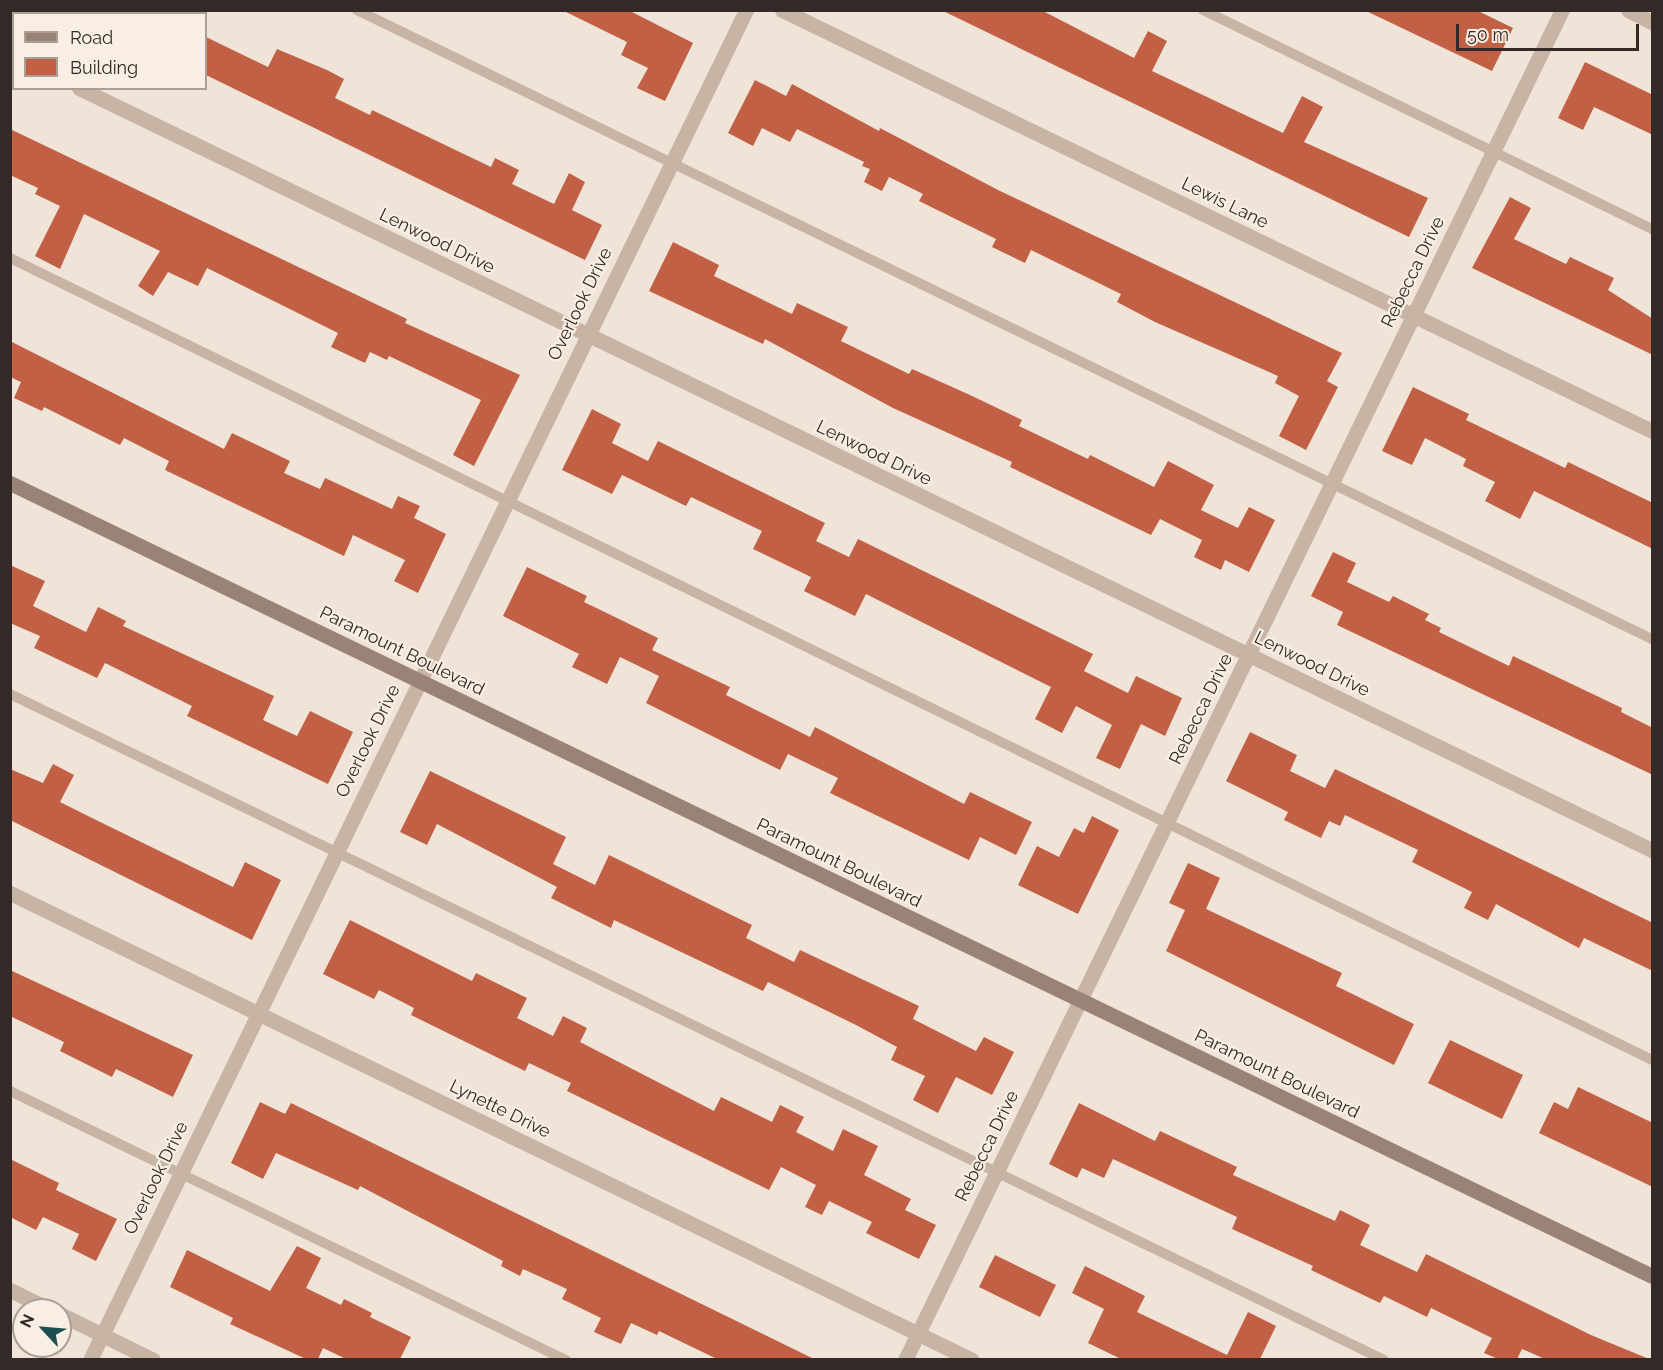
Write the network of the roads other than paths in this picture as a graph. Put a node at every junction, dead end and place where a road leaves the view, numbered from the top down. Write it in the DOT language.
graph roads {
  1 [pos="357,10"];
  2 [pos="746,10"];
  3 [pos="782,10"];
  4 [pos="1203,10"];
  5 [pos="1562,10"];
  6 [pos="1628,10"];
  7 [pos="1653,22"];
  8 [pos="84,90"];
  9 [pos="1493,151"];
  10 [pos="670,164"];
  11 [pos="1653,229"];
  12 [pos="10,258"];
  13 [pos="1414,315"];
  14 [pos="586,336"];
  15 [pos="1653,431"];
  16 [pos="1333,482"];
  17 [pos="10,483"];
  18 [pos="506,500"];
  19 [pos="1653,639"];
  20 [pos="1249,655"];
  21 [pos="418,680"];
  22 [pos="10,694"];
  23 [pos="1167,821"];
  24 [pos="1653,850"];
  25 [pos="336,851"];
  26 [pos="10,893"];
  27 [pos="1080,1001"];
  28 [pos="258,1013"];
  29 [pos="1653,1060"];
  30 [pos="10,1091"];
  31 [pos="996,1173"];
  32 [pos="180,1174"];
  33 [pos="1653,1276"];
  34 [pos="10,1290"];
  35 [pos="26,1298"];
  36 [pos="72,1320"];
  37 [pos="918,1333"];
  38 [pos="102,1334"];
  39 [pos="90,1359"];
  40 [pos="153,1359"];
  41 [pos="566,1359"];
  42 [pos="905,1359"];
  43 [pos="972,1359"];
  44 [pos="1384,1359"];
  1 -- 10 [label="lane"];
  2 -- 10 [label="street, Overlook Drive"];
  3 -- 13 [label="street, Lewis Lane"];
  4 -- 9 [label="lane"];
  5 -- 9 [label="street, Rebecca Drive"];
  6 -- 7 [label="street"];
  8 -- 14 [label="street, Lenwood Drive"];
  9 -- 11 [label="lane"];
  9 -- 13 [label="street, Rebecca Drive"];
  10 -- 14 [label="street, Overlook Drive"];
  10 -- 16 [label="lane"];
  12 -- 18 [label="lane"];
  13 -- 15 [label="street, Lewis Lane"];
  13 -- 16 [label="street, Rebecca Drive"];
  14 -- 18 [label="street, Overlook Drive"];
  14 -- 20 [label="street, Lenwood Drive"];
  16 -- 19 [label="lane"];
  16 -- 20 [label="street, Rebecca Drive"];
  17 -- 21 [label="main road, Paramount Boulevard"];
  18 -- 21 [label="street, Overlook Drive"];
  18 -- 23 [label="lane"];
  20 -- 23 [label="street, Rebecca Drive"];
  20 -- 24 [label="street, Lenwood Drive"];
  21 -- 25 [label="street, Overlook Drive"];
  21 -- 27 [label="main road, Paramount Boulevard"];
  22 -- 25 [label="lane"];
  23 -- 27 [label="street, Rebecca Drive"];
  23 -- 29 [label="lane"];
  25 -- 28 [label="street, Overlook Drive"];
  25 -- 31 [label="lane"];
  26 -- 28 [label="street, Lynette Drive"];
  27 -- 31 [label="street, Rebecca Drive"];
  27 -- 33 [label="main road, Paramount Boulevard"];
  28 -- 32 [label="street, Overlook Drive"];
  28 -- 37 [label="street, Lynette Drive"];
  30 -- 32 [label="lane"];
  31 -- 37 [label="street, Rebecca Drive"];
  31 -- 44 [label="lane"];
  32 -- 38 [label="street, Overlook Drive"];
  32 -- 41 [label="lane"];
  34 -- 35 [label="street"];
  36 -- 38 [label="street"];
  37 -- 42 [label="street, Rebecca Drive"];
  37 -- 43 [label="street, Lynette Drive"];
  38 -- 39 [label="street, Overlook Drive"];
  38 -- 40 [label="street"];
}
